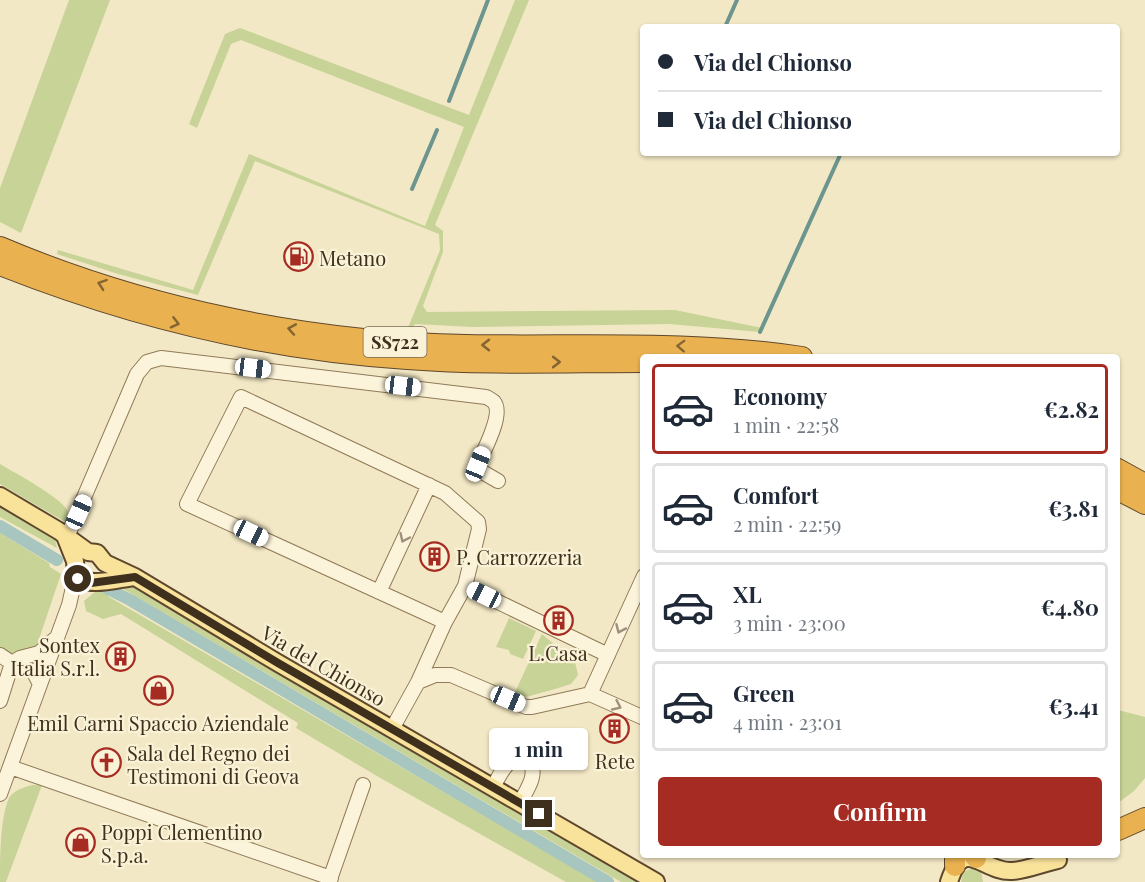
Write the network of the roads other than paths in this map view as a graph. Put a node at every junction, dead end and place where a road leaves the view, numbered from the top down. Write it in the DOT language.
graph roads {
  1 [pos="0,247"];
  2 [pos="0,265"];
  3 [pos="778,354"];
  4 [pos="640,362"];
  5 [pos="1120,470"];
  6 [pos="498,481"];
  7 [pos="1145,484"];
  8 [pos="429,485"];
  9 [pos="1120,491"];
  10 [pos="0,496"];
  11 [pos="1145,504"];
  12 [pos="66,536"];
  13 [pos="85,570"];
  14 [pos="135,577"];
  15 [pos="640,585"];
  16 [pos="465,586"];
  17 [pos="379,592"];
  18 [pos="446,622"];
  19 [pos="57,638"];
  20 [pos="0,655"];
  21 [pos="608,655"];
  22 [pos="12,663"];
  23 [pos="418,682"];
  24 [pos="40,684"];
  25 [pos="590,694"];
  26 [pos="0,701"];
  27 [pos="640,716"];
  28 [pos="392,729"];
  29 [pos="10,767"];
  30 [pos="363,785"];
  31 [pos="493,788"];
  32 [pos="0,794"];
  33 [pos="520,803"];
  34 [pos="1145,812"];
  35 [pos="1145,818"];
  36 [pos="1120,829"];
  37 [pos="1120,829"];
  38 [pos="1059,858"];
  39 [pos="1062,858"];
  40 [pos="983,866"];
  41 [pos="952,873"];
  42 [pos="330,880"];
  43 [pos="656,882"];
  44 [pos="1017,882"];
  3 -- 1 [label="highway, SS722, one-way"];
  2 -- 4 [label="highway, SS722, one-way"];
  5 -- 7 [label="highway"];
  6 -- 12 [label="street"];
  8 -- 16 [label="street"];
  8 -- 17 [label="street, one-way"];
  8 -- 17 [label="street"];
  9 -- 11 [label="highway"];
  10 -- 12 [label="main road"];
  12 -- 13 [label="main road"];
  13 -- 14 [label="main road"];
  13 -- 14 [label="main road, Via del Chionso"];
  13 -- 19 [label="street"];
  14 -- 28 [label="main road, Via del Chionso"];
  15 -- 21 [label="street, one-way"];
  16 -- 18 [label="street"];
  16 -- 21 [label="street"];
  17 -- 18 [label="street"];
  18 -- 23 [label="street"];
  19 -- 22 [label="street"];
  19 -- 24 [label="street"];
  20 -- 22 [label="street"];
  21 -- 25 [label="street"];
  22 -- 24 [label="street"];
  22 -- 26 [label="street"];
  23 -- 25 [label="street"];
  23 -- 28 [label="street"];
  24 -- 29 [label="street"];
  25 -- 27 [label="street, one-way"];
  28 -- 31 [label="main road, Via del Chionso"];
  29 -- 32 [label="street"];
  29 -- 42 [label="street"];
  30 -- 42 [label="street"];
  31 -- 33 [label="main road, Via del Chionso"];
  31 -- 33 [label="street"];
  33 -- 43 [label="main road, Via del Chionso"];
  34 -- 36 [label="main road"];
  35 -- 37 [label="highway"];
  38 -- 40 [label="main road"];
  39 -- 44 [label="main road"];
  40 -- 41 [label="main road"];
}
